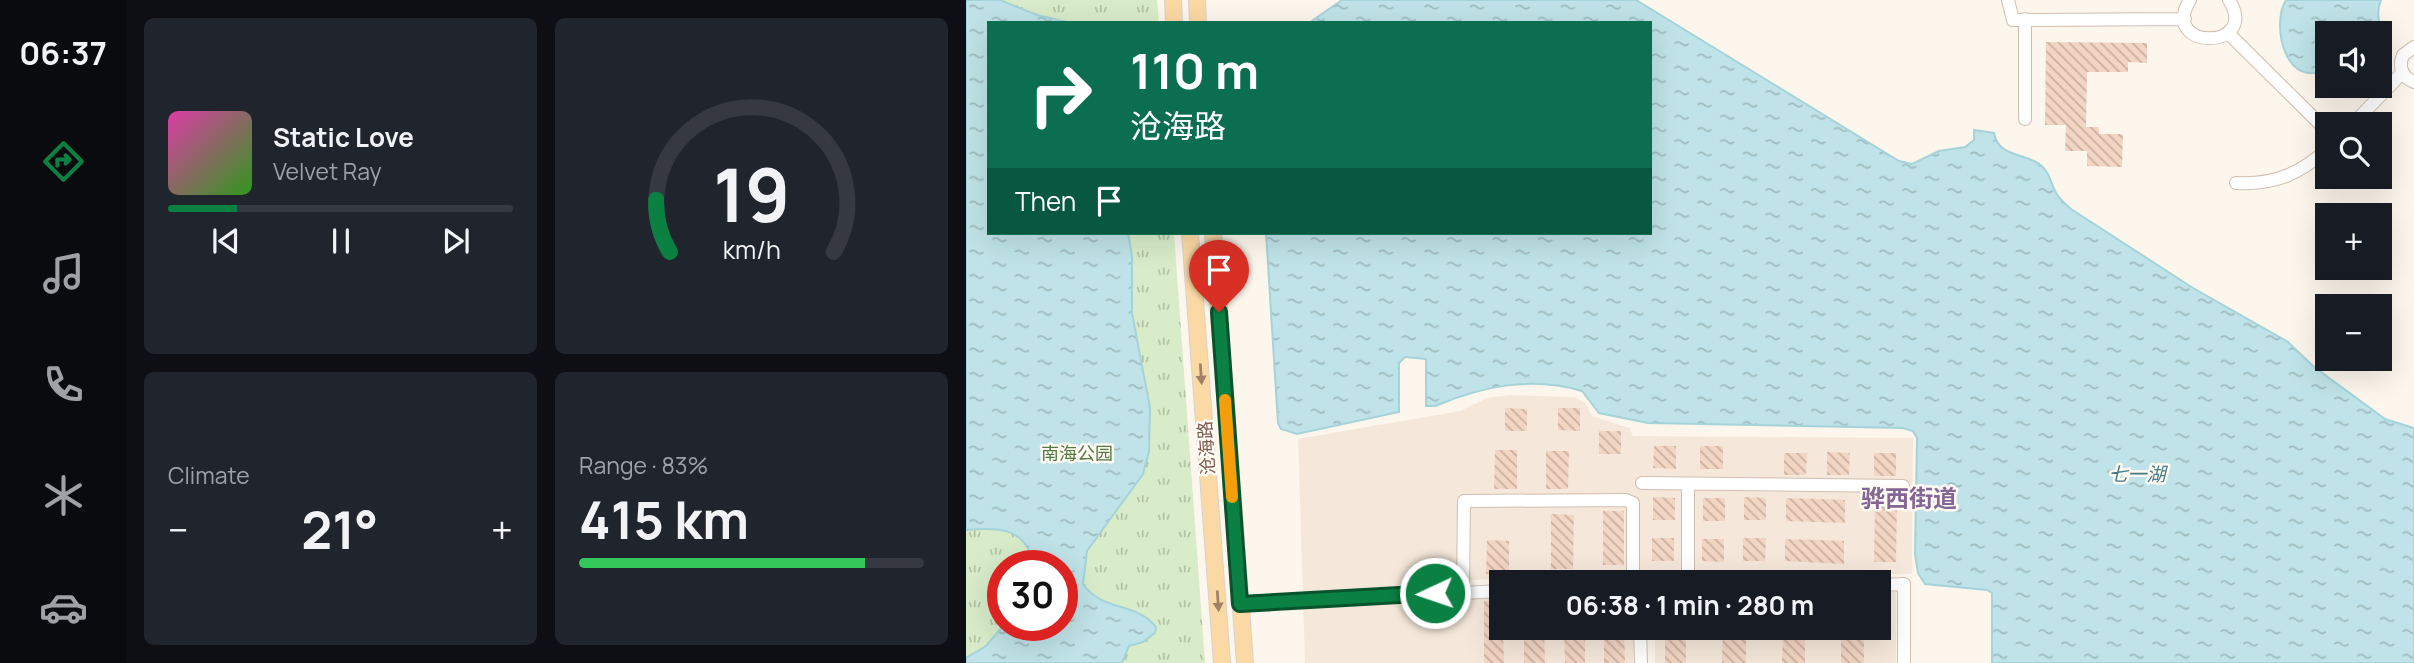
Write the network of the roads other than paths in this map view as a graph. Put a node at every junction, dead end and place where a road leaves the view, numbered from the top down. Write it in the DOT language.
graph roads {
  1 [pos="1173,0"];
  2 [pos="1197,0"];
  3 [pos="2008,0"];
  4 [pos="2190,0"];
  5 [pos="2229,0"];
  6 [pos="2025,19"];
  7 [pos="2185,19"];
  8 [pos="1174,21"];
  9 [pos="1198,21"];
  10 [pos="2228,33"];
  11 [pos="2414,47"];
  12 [pos="2402,73"];
  13 [pos="2414,82"];
  14 [pos="2365,112"];
  15 [pos="2025,119"];
  16 [pos="2315,119"];
  17 [pos="2315,160"];
  18 [pos="2236,183"];
  19 [pos="1190,235"];
  20 [pos="1213,235"];
  21 [pos="1642,483"];
  22 [pos="1688,484"];
  23 [pos="1903,486"];
  24 [pos="1633,570"];
  25 [pos="1688,570"];
  26 [pos="1891,585"];
  27 [pos="1463,591"];
  28 [pos="1489,591"];
  29 [pos="1240,604"];
  30 [pos="1640,640"];
  31 [pos="1222,663"];
  32 [pos="1245,663"];
  33 [pos="1641,663"];
  34 [pos="1904,663"];
  1 -- 8 [label="main road"];
  2 -- 9 [label="main road"];
  3 -- 6 [label="street"];
  4 -- 7 [label="street"];
  5 -- 10 [label="street"];
  6 -- 7 [label="street"];
  6 -- 15 [label="street"];
  7 -- 10 [label="street"];
  10 -- 16 [label="street"];
  11 -- 12 [label="street"];
  12 -- 13 [label="street"];
  12 -- 14 [label="street"];
  17 -- 18 [label="street"];
  19 -- 31 [label="main road, 沧海路, one-way"];
  20 -- 29 [label="main road, 沧海路"];
  21 -- 22 [label="street"];
  22 -- 23 [label="street"];
  22 -- 25 [label="street"];
  24 -- 27 [label="street"];
  26 -- 34 [label="street"];
  27 -- 28 [label="street"];
  27 -- 29 [label="street"];
  29 -- 32 [label="main road, 沧海路"];
  30 -- 33 [label="street"];
}
